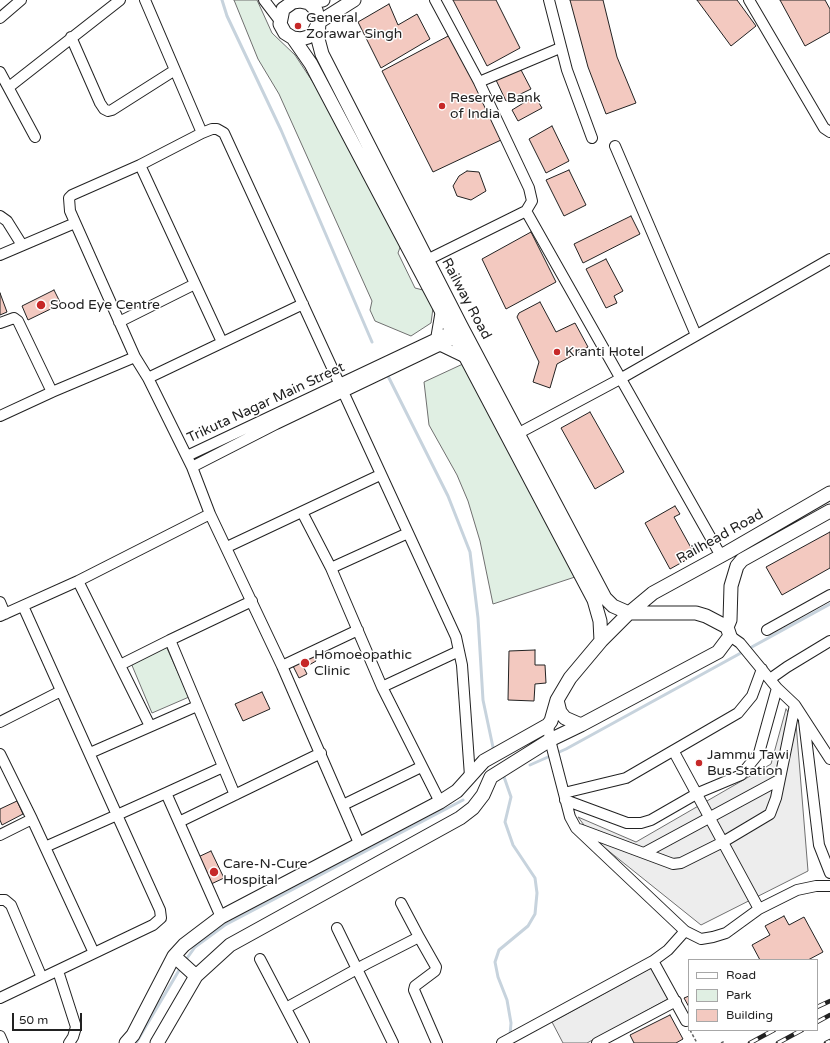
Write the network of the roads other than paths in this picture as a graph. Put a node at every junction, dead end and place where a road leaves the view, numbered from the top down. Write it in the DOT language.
graph roads {
  1 [pos="21,0"];
  2 [pos="120,0"];
  3 [pos="145,0"];
  4 [pos="264,0"];
  5 [pos="322,0"];
  6 [pos="354,0"];
  7 [pos="435,0"];
  8 [pos="549,0"];
  9 [pos="749,0"];
  10 [pos="285,3"];
  11 [pos="308,3"];
  12 [pos="0,18"];
  13 [pos="280,21"];
  14 [pos="319,22"];
  15 [pos="71,37"];
  16 [pos="293,38"];
  17 [pos="560,48"];
  18 [pos="175,70"];
  19 [pos="0,72"];
  20 [pos="479,82"];
  21 [pos="9,87"];
  22 [pos="202,132"];
  23 [pos="830,132"];
  24 [pos="35,137"];
  25 [pos="592,138"];
  26 [pos="615,146"];
  27 [pos="140,165"];
  28 [pos="526,211"];
  29 [pos="0,216"];
  30 [pos="75,223"];
  31 [pos="22,245"];
  32 [pos="0,255"];
  33 [pos="830,259"];
  34 [pos="427,260"];
  35 [pos="195,284"];
  36 [pos="302,304"];
  37 [pos="441,310"];
  38 [pos="119,322"];
  39 [pos="0,323"];
  40 [pos="458,332"];
  41 [pos="696,335"];
  42 [pos="222,342"];
  43 [pos="437,342"];
  44 [pos="135,357"];
  45 [pos="466,358"];
  46 [pos="148,378"];
  47 [pos="620,379"];
  48 [pos="342,388"];
  49 [pos="52,392"];
  50 [pos="0,416"];
  51 [pos="519,434"];
  52 [pos="186,456"];
  53 [pos="192,467"];
  54 [pos="380,475"];
  55 [pos="830,493"];
  56 [pos="830,510"];
  57 [pos="302,512"];
  58 [pos="210,514"];
  59 [pos="408,533"];
  60 [pos="568,540"];
  61 [pos="227,547"];
  62 [pos="722,556"];
  63 [pos="331,568"];
  64 [pos="78,580"];
  65 [pos="830,595"];
  66 [pos="252,601"];
  67 [pos="0,602"];
  68 [pos="23,606"];
  69 [pos="629,613"];
  70 [pos="3,615"];
  71 [pos="358,630"];
  72 [pos="767,630"];
  73 [pos="732,635"];
  74 [pos="170,640"];
  75 [pos="601,641"];
  76 [pos="830,641"];
  77 [pos="459,651"];
  78 [pos="120,665"];
  79 [pos="282,666"];
  80 [pos="760,668"];
  81 [pos="770,679"];
  82 [pos="382,687"];
  83 [pos="777,688"];
  84 [pos="61,691"];
  85 [pos="557,700"];
  86 [pos="795,705"];
  87 [pos="197,706"];
  88 [pos="804,717"];
  89 [pos="0,722"];
  90 [pos="548,725"];
  91 [pos="581,725"];
  92 [pos="150,726"];
  93 [pos="551,743"];
  94 [pos="674,752"];
  95 [pos="90,753"];
  96 [pos="321,753"];
  97 [pos="0,754"];
  98 [pos="830,759"];
  99 [pos="223,767"];
  100 [pos="421,767"];
  101 [pos="470,776"];
  102 [pos="779,780"];
  103 [pos="698,793"];
  104 [pos="166,794"];
  105 [pos="235,795"];
  106 [pos="565,797"];
  107 [pos="440,802"];
  108 [pos="343,804"];
  109 [pos="117,814"];
  110 [pos="711,818"];
  111 [pos="32,819"];
  112 [pos="180,822"];
  113 [pos="576,828"];
  114 [pos="0,835"];
  115 [pos="723,842"];
  116 [pos="359,843"];
  117 [pos="45,847"];
  118 [pos="644,853"];
  119 [pos="830,873"];
  120 [pos="830,886"];
  121 [pos="0,900"];
  122 [pos="401,902"];
  123 [pos="759,909"];
  124 [pos="221,917"];
  125 [pos="337,928"];
  126 [pos="685,932"];
  127 [pos="419,937"];
  128 [pos="94,953"];
  129 [pos="177,959"];
  130 [pos="260,959"];
  131 [pos="653,961"];
  132 [pos="357,970"];
  133 [pos="58,971"];
  134 [pos="194,974"];
  135 [pos="42,978"];
  136 [pos="0,998"];
  137 [pos="676,1001"];
  138 [pos="286,1008"];
  139 [pos="688,1026"];
  140 [pos="0,1036"];
  141 [pos="3,1043"];
  142 [pos="69,1043"];
  143 [pos="126,1043"];
  144 [pos="157,1043"];
  145 [pos="304,1043"];
  146 [pos="393,1043"];
  147 [pos="437,1043"];
  148 [pos="502,1043"];
  149 [pos="597,1043"];
  1 -- 12 [label="street"];
  2 -- 15 [label="street"];
  3 -- 18 [label="street"];
  4 -- 13 [label="street"];
  5 -- 11 [label="main road"];
  6 -- 14 [label="main road"];
  7 -- 20 [label="street"];
  8 -- 17 [label="street"];
  9 -- 23 [label="street"];
  10 -- 11 [label="main road"];
  10 -- 13 [label="main road"];
  11 -- 14 [label="main road"];
  13 -- 16 [label="main road"];
  14 -- 16 [label="main road"];
  14 -- 34 [label="main road, Railway Road"];
  15 -- 18 [label="street"];
  15 -- 21 [label="street"];
  16 -- 37 [label="main road"];
  17 -- 20 [label="street"];
  17 -- 25 [label="street"];
  18 -- 22 [label="street"];
  19 -- 21 [label="street"];
  20 -- 28 [label="street"];
  21 -- 24 [label="street"];
  22 -- 27 [label="street, Trikuta Nagar Main Street"];
  22 -- 36 [label="street"];
  26 -- 41 [label="street"];
  27 -- 30 [label="street, Trikuta Nagar Main Street"];
  27 -- 35 [label="street"];
  28 -- 34 [label="street"];
  28 -- 47 [label="street"];
  29 -- 31 [label="street"];
  30 -- 31 [label="street"];
  30 -- 38 [label="street, Trikuta Nagar Main Street"];
  31 -- 32 [label="street"];
  33 -- 41 [label="street"];
  34 -- 40 [label="main road, Railway Road"];
  35 -- 38 [label="street"];
  35 -- 42 [label="street"];
  36 -- 42 [label="street"];
  36 -- 48 [label="street"];
  37 -- 40 [label="main road"];
  37 -- 43 [label="street"];
  38 -- 44 [label="street, Trikuta Nagar Main Street"];
  39 -- 49 [label="street"];
  40 -- 43 [label="street, Trikuta Nagar Main Street"];
  40 -- 45 [label="main road"];
  40 -- 51 [label="main road, Railway Road"];
  41 -- 47 [label="street"];
  42 -- 46 [label="street"];
  43 -- 45 [label="street"];
  43 -- 48 [label="street, Trikuta Nagar Main Street"];
  44 -- 46 [label="street, Trikuta Nagar Main Street"];
  44 -- 49 [label="street"];
  45 -- 60 [label="main road"];
  46 -- 52 [label="street, Trikuta Nagar Main Street"];
  47 -- 51 [label="street"];
  47 -- 62 [label="street"];
  48 -- 52 [label="street, Trikuta Nagar Main Street"];
  48 -- 53 [label="street"];
  48 -- 54 [label="street"];
  49 -- 50 [label="street"];
  51 -- 60 [label="main road, Railway Road"];
  52 -- 53 [label="street"];
  53 -- 58 [label="street"];
  54 -- 57 [label="street"];
  54 -- 59 [label="street"];
  55 -- 62 [label="main road, Railhead Road"];
  56 -- 73 [label="main road"];
  57 -- 61 [label="street"];
  57 -- 63 [label="street"];
  58 -- 61 [label="street"];
  58 -- 64 [label="street"];
  59 -- 63 [label="street"];
  59 -- 77 [label="street"];
  60 -- 69 [label="main road, Railway Road"];
  60 -- 75 [label="main road"];
  61 -- 66 [label="street"];
  62 -- 69 [label="main road, Railhead Road"];
  63 -- 71 [label="street"];
  64 -- 68 [label="street"];
  64 -- 78 [label="street"];
  65 -- 72 [label="street"];
  66 -- 74 [label="street"];
  66 -- 79 [label="street"];
  67 -- 70 [label="street"];
  68 -- 70 [label="street"];
  68 -- 84 [label="street"];
  69 -- 73 [label="main road"];
  69 -- 75 [label="main road, Railhead Road"];
  71 -- 79 [label="street"];
  71 -- 82 [label="street"];
  73 -- 80 [label="street"];
  73 -- 91 [label="main road"];
  74 -- 78 [label="street"];
  74 -- 87 [label="street"];
  75 -- 85 [label="main road, Railhead Road"];
  76 -- 81 [label="street"];
  77 -- 82 [label="street"];
  77 -- 101 [label="street"];
  78 -- 92 [label="street"];
  79 -- 96 [label="street"];
  80 -- 81 [label="street"];
  80 -- 94 [label="street"];
  81 -- 83 [label="street"];
  82 -- 100 [label="street"];
  83 -- 86 [label="street"];
  83 -- 103 [label="street"];
  84 -- 89 [label="street"];
  84 -- 95 [label="street"];
  85 -- 90 [label="main road, Railhead Road"];
  85 -- 91 [label="main road"];
  86 -- 88 [label="street"];
  86 -- 102 [label="street"];
  87 -- 92 [label="street"];
  87 -- 99 [label="street"];
  88 -- 98 [label="street"];
  88 -- 119 [label="street"];
  90 -- 93 [label="street"];
  90 -- 101 [label="main road"];
  91 -- 93 [label="main road"];
  92 -- 95 [label="street"];
  93 -- 106 [label="street"];
  93 -- 134 [label="main road"];
  94 -- 103 [label="street"];
  94 -- 106 [label="street"];
  95 -- 109 [label="street"];
  96 -- 105 [label="street"];
  96 -- 108 [label="street"];
  97 -- 111 [label="street"];
  99 -- 104 [label="street"];
  99 -- 105 [label="street"];
  100 -- 107 [label="street"];
  100 -- 108 [label="street"];
  101 -- 107 [label="main road"];
  102 -- 110 [label="street"];
  102 -- 115 [label="street"];
  103 -- 106 [label="street"];
  103 -- 110 [label="street"];
  104 -- 109 [label="street"];
  104 -- 112 [label="street"];
  105 -- 112 [label="street"];
  106 -- 113 [label="street"];
  107 -- 116 [label="main road"];
  108 -- 116 [label="street"];
  109 -- 117 [label="street"];
  109 -- 128 [label="street"];
  110 -- 115 [label="street"];
  110 -- 118 [label="street"];
  111 -- 114 [label="street"];
  111 -- 117 [label="street"];
  112 -- 124 [label="street"];
  113 -- 118 [label="street"];
  113 -- 126 [label="street"];
  115 -- 118 [label="street"];
  115 -- 123 [label="street"];
  116 -- 124 [label="main road"];
  117 -- 128 [label="street"];
  120 -- 123 [label="street"];
  121 -- 135 [label="street"];
  122 -- 127 [label="street"];
  123 -- 126 [label="street"];
  124 -- 129 [label="main road"];
  125 -- 132 [label="street"];
  126 -- 131 [label="street"];
  127 -- 132 [label="street"];
  127 -- 147 [label="street"];
  128 -- 133 [label="street"];
  129 -- 134 [label="main road"];
  129 -- 143 [label="main road"];
  130 -- 138 [label="street"];
  131 -- 137 [label="street"];
  131 -- 148 [label="street"];
  132 -- 138 [label="street"];
  132 -- 146 [label="street"];
  133 -- 135 [label="street"];
  133 -- 142 [label="street"];
  134 -- 144 [label="main road"];
  135 -- 136 [label="street"];
  137 -- 139 [label="street"];
  137 -- 149 [label="street"];
  138 -- 145 [label="street"];
  140 -- 141 [label="street"];
}
